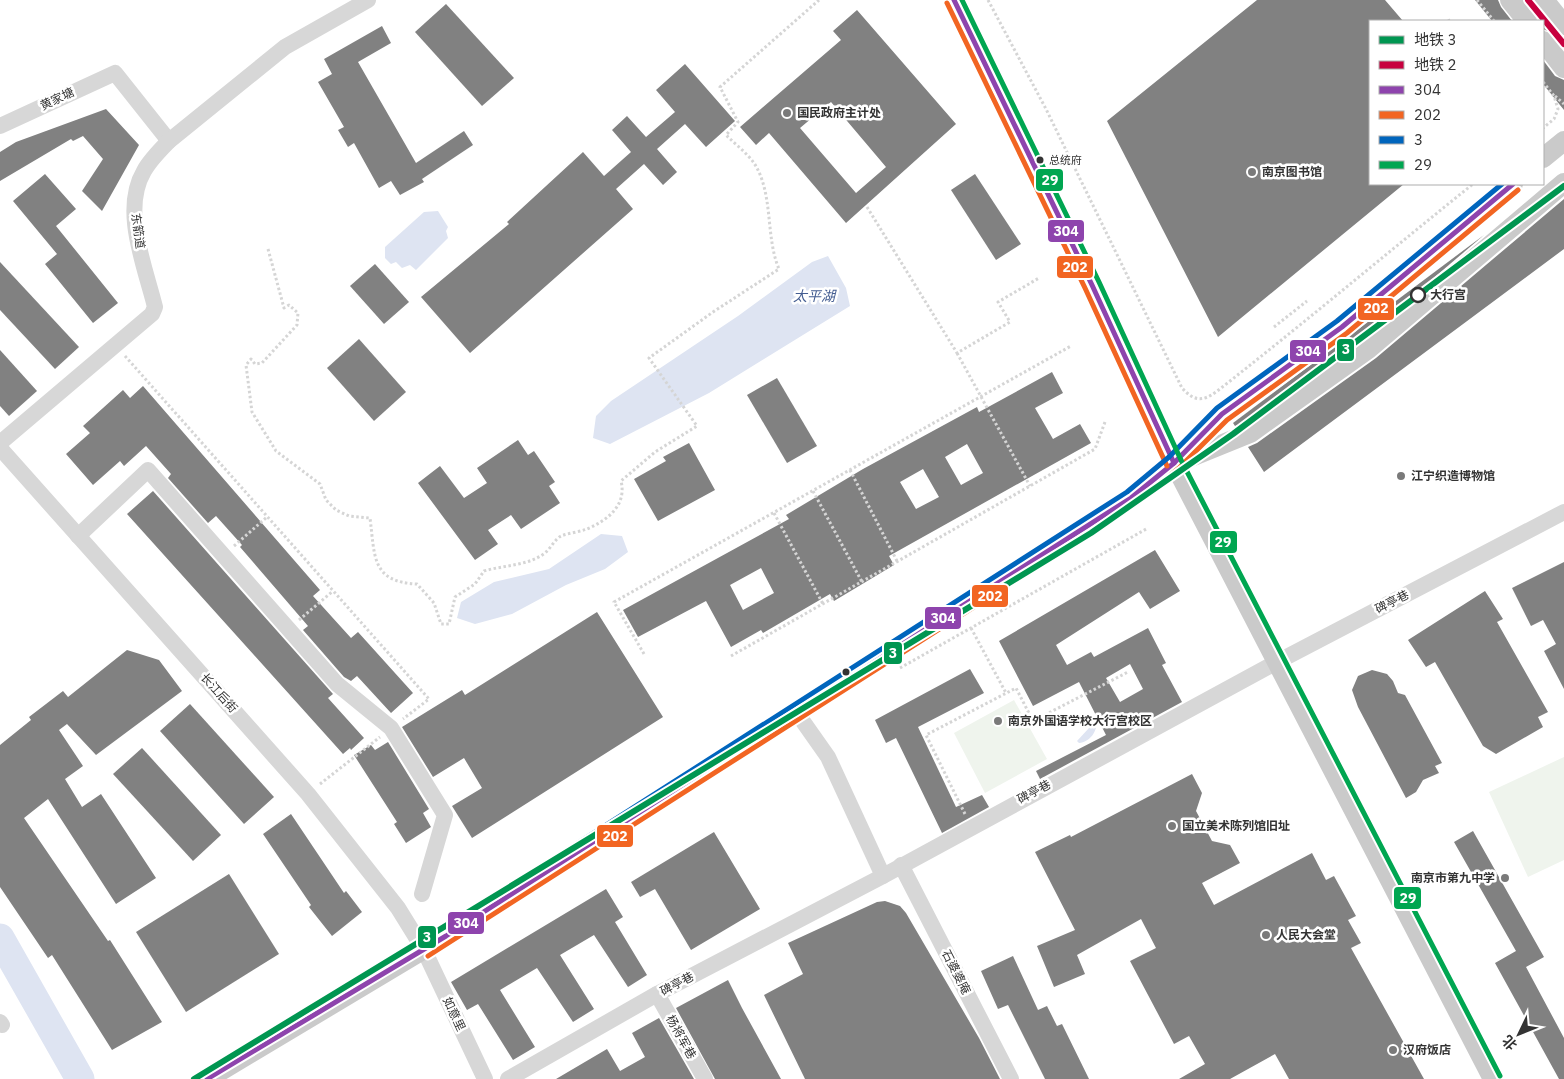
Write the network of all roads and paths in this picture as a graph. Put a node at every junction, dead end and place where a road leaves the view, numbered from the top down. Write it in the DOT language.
graph roads {
  1 [pos="368,0"];
  2 [pos="819,0"];
  3 [pos="954,0"];
  4 [pos="988,0"];
  5 [pos="1476,0"];
  6 [pos="1510,0"];
  7 [pos="1544,0"];
  8 [pos="1493,20"];
  9 [pos="1526,20"];
  10 [pos="1564,25"];
  11 [pos="1544,42"];
  12 [pos="1564,68"];
  13 [pos="1544,83"];
  14 [pos="1552,94"];
  15 [pos="1564,104"];
  16 [pos="0,126"];
  17 [pos="1544,127"];
  18 [pos="169,141"];
  19 [pos="1564,141"];
  20 [pos="1544,157"];
  21 [pos="1564,183"];
  22 [pos="1473,185"];
  23 [pos="1511,185"];
  24 [pos="867,207"];
  25 [pos="268,250"];
  26 [pos="1039,278"];
  27 [pos="1307,301"];
  28 [pos="1274,328"];
  29 [pos="116,346"];
  30 [pos="1071,346"];
  31 [pos="957,353"];
  32 [pos="982,396"];
  33 [pos="1106,422"];
  34 [pos="0,443"];
  35 [pos="0,448"];
  36 [pos="1174,463"];
  37 [pos="850,470"];
  38 [pos="1030,486"];
  39 [pos="813,491"];
  40 [pos="1564,512"];
  41 [pos="774,513"];
  42 [pos="267,517"];
  43 [pos="1148,528"];
  44 [pos="78,536"];
  45 [pos="224,555"];
  46 [pos="897,561"];
  47 [pos="862,582"];
  48 [pos="333,591"];
  49 [pos="823,604"];
  50 [pos="971,628"];
  51 [pos="289,629"];
  52 [pos="644,654"];
  53 [pos="730,656"];
  54 [pos="1277,662"];
  55 [pos="894,672"];
  56 [pos="1128,672"];
  57 [pos="1006,693"];
  58 [pos="797,713"];
  59 [pos="391,728"];
  60 [pos="308,794"];
  61 [pos="968,821"];
  62 [pos="901,865"];
  63 [pos="883,876"];
  64 [pos="422,894"];
  65 [pos="424,950"];
  66 [pos="657,994"];
  67 [pos="207,1079"];
  68 [pos="485,1079"];
  69 [pos="508,1079"];
  70 [pos="705,1079"];
  71 [pos="1011,1079"];
  72 [pos="1493,1079"];
  1 -- 18 [label="street, 东箭道"];
  2 -- 25 [label="path"];
  3 -- 36 [label="main road"];
  4 -- 22 [label="path"];
  5 -- 8 [label="path"];
  6 -- 9 [label="main road"];
  7 -- 10 [label="main road"];
  11 -- 12 [label="main road"];
  13 -- 14 [label="path"];
  14 -- 15 [label="path"];
  14 -- 17 [label="path"];
  16 -- 18 [label="street, 黄家塘"];
  18 -- 29 [label="street, 东箭道"];
  19 -- 20 [label="main road"];
  21 -- 36 [label="main road"];
  23 -- 36 [label="main road"];
  24 -- 31 [label="path"];
  26 -- 31 [label="path"];
  27 -- 28 [label="path"];
  29 -- 34 [label="street, 东箭道"];
  29 -- 42 [label="path"];
  30 -- 32 [label="path"];
  31 -- 32 [label="path"];
  32 -- 37 [label="path"];
  32 -- 38 [label="path"];
  33 -- 38 [label="path"];
  35 -- 44 [label="street, 长江后街"];
  36 -- 54 [label="main road"];
  36 -- 58 [label="main road"];
  37 -- 39 [label="path"];
  37 -- 46 [label="path"];
  38 -- 46 [label="path"];
  39 -- 41 [label="path"];
  39 -- 47 [label="path"];
  40 -- 54 [label="street, 碑亭巷"];
  41 -- 49 [label="path"];
  41 -- 52 [label="path"];
  42 -- 45 [label="path"];
  42 -- 48 [label="path"];
  43 -- 50 [label="path"];
  44 -- 45 [label="street"];
  44 -- 60 [label="street, 长江后街"];
  45 -- 51 [label="street"];
  46 -- 47 [label="path"];
  47 -- 49 [label="path"];
  48 -- 51 [label="path"];
  48 -- 59 [label="path"];
  49 -- 53 [label="path"];
  50 -- 55 [label="path"];
  50 -- 57 [label="path"];
  51 -- 59 [label="street"];
  54 -- 62 [label="street, 碑亭巷"];
  54 -- 72 [label="main road"];
  56 -- 57 [label="path"];
  57 -- 61 [label="path"];
  58 -- 63 [label="street"];
  58 -- 65 [label="main road"];
  59 -- 60 [label="path"];
  59 -- 64 [label="street"];
  60 -- 65 [label="street, 长江后街"];
  62 -- 63 [label="street, 碑亭巷"];
  62 -- 71 [label="street, 石婆婆庵"];
  63 -- 66 [label="street, 碑亭巷"];
  65 -- 67 [label="main road"];
  65 -- 68 [label="street, 如意里"];
  66 -- 69 [label="street, 碑亭巷"];
  66 -- 70 [label="street, 杨将军巷"];
}
